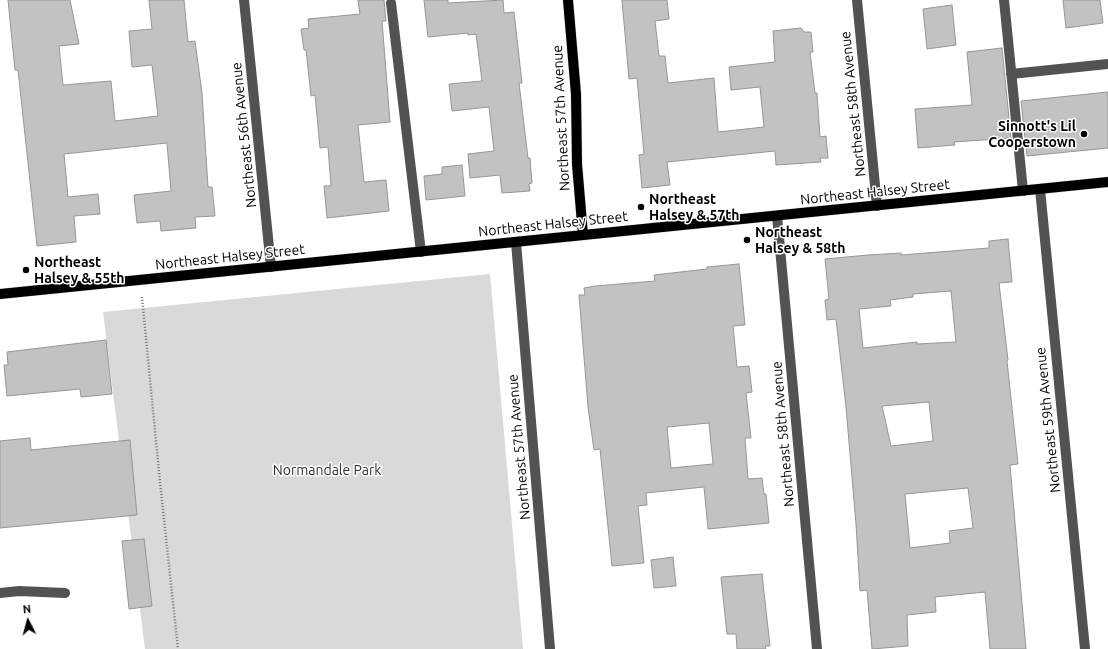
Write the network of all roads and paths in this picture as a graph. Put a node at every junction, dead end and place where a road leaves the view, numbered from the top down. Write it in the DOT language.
graph roads {
  1 [pos="244,0"];
  2 [pos="568,0"];
  3 [pos="857,0"];
  4 [pos="1004,0"];
  5 [pos="391,3"];
  6 [pos="1108,64"];
  7 [pos="1011,74"];
  8 [pos="1108,182"];
  9 [pos="1040,189"];
  10 [pos="1023,191"];
  11 [pos="878,206"];
  12 [pos="777,216"];
  13 [pos="583,235"];
  14 [pos="516,242"];
  15 [pos="421,252"];
  16 [pos="271,267"];
  17 [pos="140,280"];
  18 [pos="0,294"];
  19 [pos="0,593"];
  20 [pos="65,593"];
  21 [pos="178,649"];
  22 [pos="550,649"];
  23 [pos="818,649"];
  24 [pos="1085,649"];
  1 -- 16 [label="street, Northeast 56th Avenue"];
  2 -- 13 [label="main road, Northeast 57th Avenue"];
  3 -- 11 [label="street, Northeast 58th Avenue"];
  4 -- 7 [label="street"];
  5 -- 15 [label="street"];
  6 -- 7 [label="street"];
  7 -- 10 [label="street"];
  8 -- 9 [label="main road, Northeast Halsey Street"];
  9 -- 10 [label="main road, Northeast Halsey Street"];
  9 -- 24 [label="street, Northeast 59th Avenue"];
  10 -- 11 [label="main road, Northeast Halsey Street"];
  11 -- 12 [label="main road, Northeast Halsey Street"];
  12 -- 13 [label="main road, Northeast Halsey Street"];
  12 -- 23 [label="street, Northeast 58th Avenue"];
  13 -- 14 [label="main road, Northeast Halsey Street"];
  14 -- 15 [label="main road, Northeast Halsey Street"];
  14 -- 22 [label="street, Northeast 57th Avenue"];
  15 -- 16 [label="main road, Northeast Halsey Street"];
  16 -- 17 [label="main road, Northeast Halsey Street"];
  17 -- 18 [label="main road, Northeast Halsey Street"];
  17 -- 21 [label="path"];
  19 -- 20 [label="street"];
}
